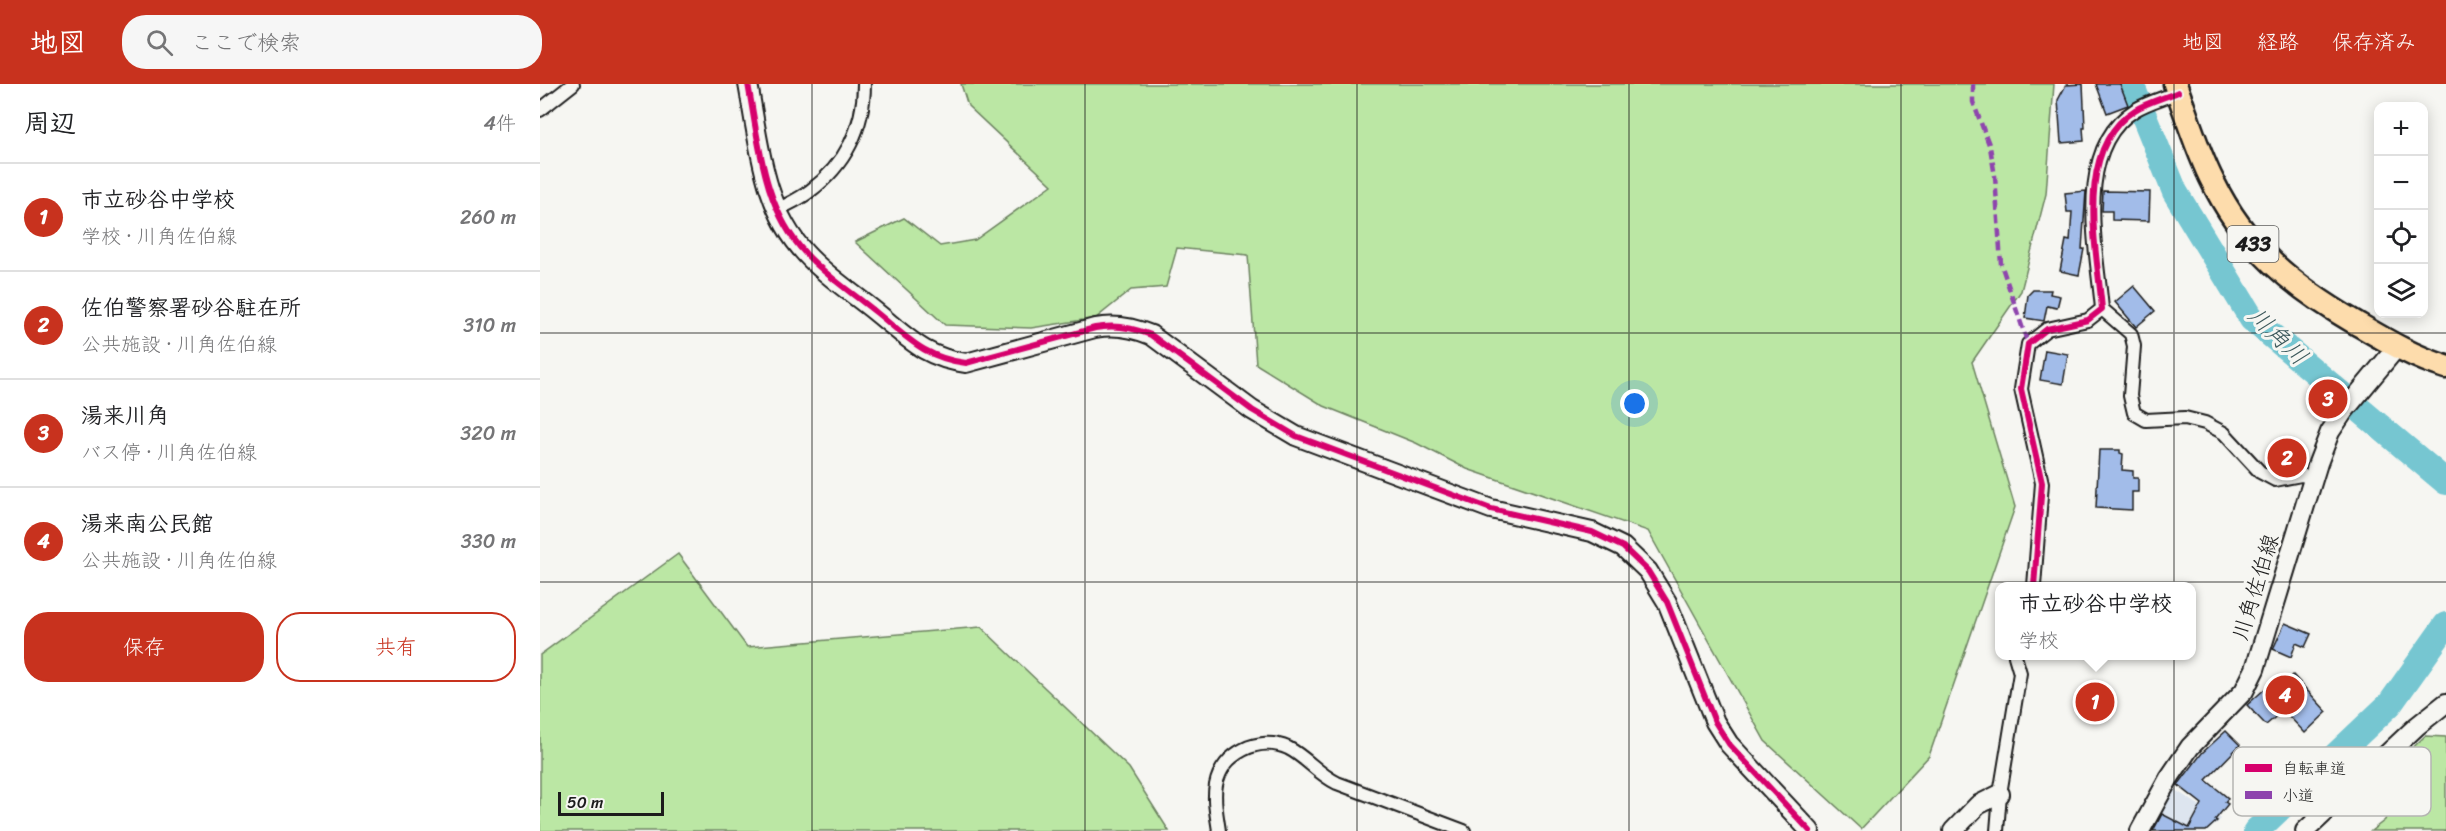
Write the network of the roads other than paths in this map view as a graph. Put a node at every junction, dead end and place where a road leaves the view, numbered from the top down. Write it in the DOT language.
graph roads {
  1 [pos="573,84"];
  2 [pos="748,84"];
  3 [pos="864,84"];
  4 [pos="2177,88"];
  5 [pos="540,110"];
  6 [pos="777,210"];
  7 [pos="2102,309"];
  8 [pos="2397,347"];
  9 [pos="2446,366"];
  10 [pos="2313,478"];
  11 [pos="2034,582"];
  12 [pos="2017,660"];
  13 [pos="2446,702"];
  14 [pos="2395,747"];
  15 [pos="2000,794"];
  16 [pos="2321,816"];
  17 [pos="1796,824"];
  18 [pos="1219,831"];
  19 [pos="1464,831"];
  20 [pos="1810,831"];
  21 [pos="1953,831"];
  22 [pos="1997,831"];
  23 [pos="2140,831"];
  24 [pos="2305,831"];
  1 -- 5 [label="street"];
  2 -- 6 [label="street"];
  3 -- 6 [label="street"];
  4 -- 7 [label="street"];
  4 -- 8 [label="highway, 433"];
  6 -- 17 [label="street"];
  7 -- 10 [label="street"];
  7 -- 11 [label="street"];
  8 -- 9 [label="highway, 433"];
  8 -- 10 [label="street, 川角佐伯線"];
  10 -- 23 [label="street, 川角佐伯線"];
  12 -- 15 [label="street"];
  13 -- 14 [label="street"];
  15 -- 21 [label="street"];
  15 -- 22 [label="street"];
  16 -- 24 [label="street"];
  17 -- 20 [label="street"];
  18 -- 19 [label="street"];
}
